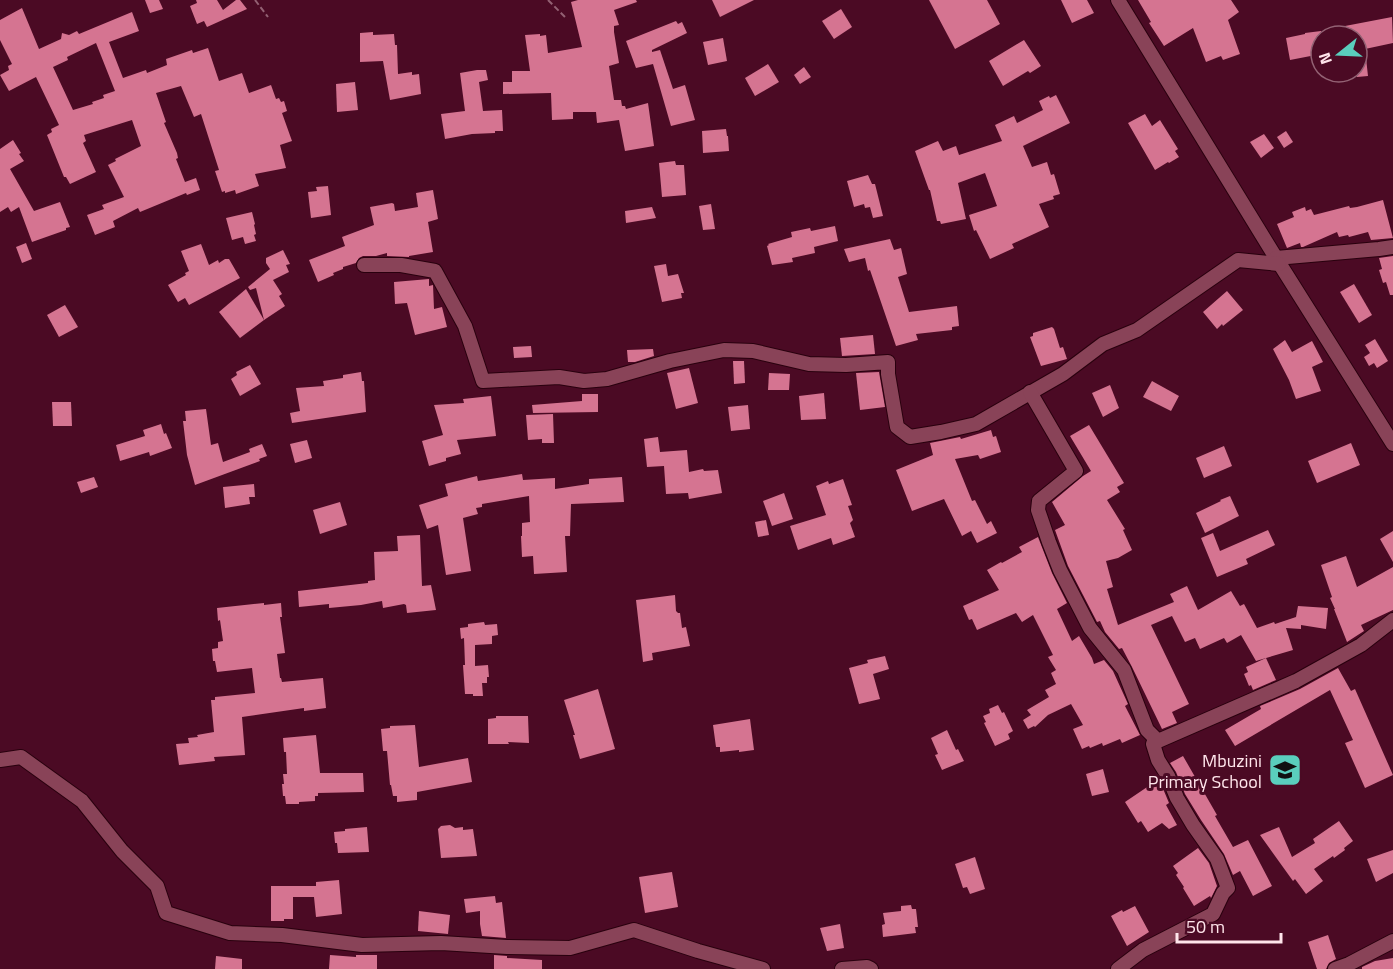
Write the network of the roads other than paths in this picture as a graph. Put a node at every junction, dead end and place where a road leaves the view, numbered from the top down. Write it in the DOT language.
graph roads {
  1 [pos="1118,0"];
  2 [pos="1393,247"];
  3 [pos="1278,261"];
  4 [pos="363,265"];
  5 [pos="1030,392"];
  6 [pos="1393,444"];
  7 [pos="1393,620"];
  8 [pos="1155,739"];
  9 [pos="0,760"];
  10 [pos="1393,941"];
  11 [pos="763,969"];
  12 [pos="842,969"];
  13 [pos="871,969"];
  14 [pos="1118,969"];
  15 [pos="1335,969"];
  1 -- 3 [label="street"];
  2 -- 3 [label="street"];
  3 -- 5 [label="street"];
  3 -- 6 [label="street"];
  4 -- 5 [label="street"];
  5 -- 8 [label="street"];
  7 -- 8 [label="street"];
  8 -- 14 [label="street"];
  9 -- 11 [label="street"];
  10 -- 15 [label="street"];
  12 -- 13 [label="street"];
}
